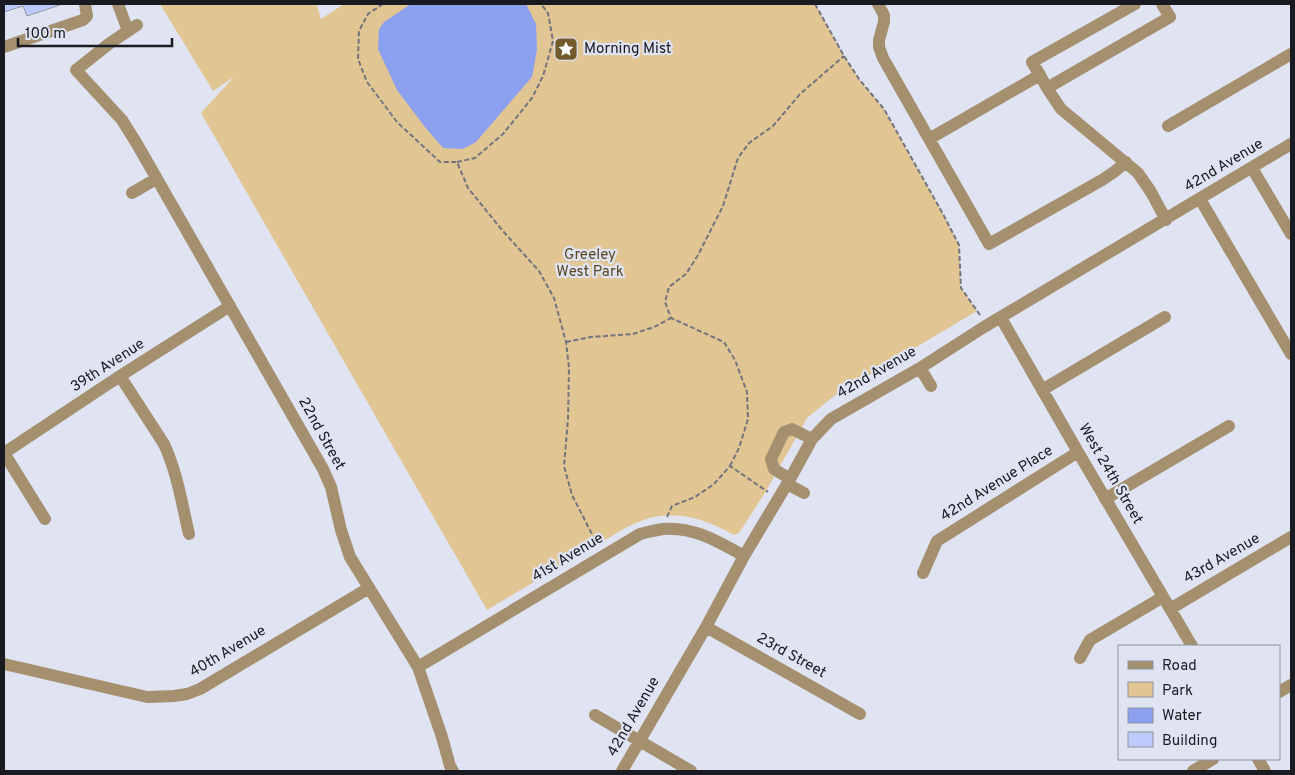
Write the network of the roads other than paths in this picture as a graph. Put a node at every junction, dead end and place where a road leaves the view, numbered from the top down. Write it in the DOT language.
graph roads {
  1 [pos="85,4"];
  2 [pos="118,4"];
  3 [pos="878,4"];
  4 [pos="1135,4"];
  5 [pos="1162,4"];
  6 [pos="4,46"];
  7 [pos="1291,54"];
  8 [pos="1040,75"];
  9 [pos="1047,88"];
  10 [pos="1168,126"];
  11 [pos="930,139"];
  12 [pos="1291,144"];
  13 [pos="1126,162"];
  14 [pos="1252,168"];
  15 [pos="156,178"];
  16 [pos="132,193"];
  17 [pos="1200,199"];
  18 [pos="1166,220"];
  19 [pos="1291,234"];
  20 [pos="230,306"];
  21 [pos="1165,317"];
  22 [pos="1001,318"];
  23 [pos="1291,354"];
  24 [pos="920,368"];
  25 [pos="120,376"];
  26 [pos="931,386"];
  27 [pos="1042,390"];
  28 [pos="1229,426"];
  29 [pos="812,439"];
  30 [pos="1078,452"];
  31 [pos="4,453"];
  32 [pos="789,481"];
  33 [pos="804,493"];
  34 [pos="1105,499"];
  35 [pos="45,519"];
  36 [pos="188,534"];
  37 [pos="1291,537"];
  38 [pos="744,556"];
  39 [pos="923,573"];
  40 [pos="369,588"];
  41 [pos="1163,597"];
  42 [pos="1170,608"];
  43 [pos="706,627"];
  44 [pos="1191,645"];
  45 [pos="1080,658"];
  46 [pos="4,664"];
  47 [pos="418,667"];
  48 [pos="1291,685"];
  49 [pos="1280,691"];
  50 [pos="860,714"];
  51 [pos="595,715"];
  52 [pos="639,742"];
  53 [pos="1211,760"];
  54 [pos="1259,760"];
  55 [pos="453,771"];
  56 [pos="622,771"];
  57 [pos="691,771"];
  58 [pos="1193,771"];
  59 [pos="1265,771"];
  1 -- 6 [label="street"];
  2 -- 15 [label="street, 22nd Street"];
  3 -- 11 [label="street"];
  4 -- 8 [label="street"];
  5 -- 9 [label="street"];
  7 -- 10 [label="street"];
  8 -- 9 [label="street"];
  8 -- 11 [label="street"];
  9 -- 13 [label="street"];
  11 -- 13 [label="street"];
  12 -- 14 [label="street, 42nd Avenue"];
  13 -- 18 [label="street"];
  14 -- 17 [label="street, 42nd Avenue"];
  14 -- 19 [label="street"];
  15 -- 16 [label="street"];
  15 -- 20 [label="street, 22nd Street"];
  17 -- 18 [label="street, 42nd Avenue"];
  17 -- 23 [label="street"];
  18 -- 22 [label="street, 42nd Avenue"];
  20 -- 25 [label="street, 39th Avenue"];
  20 -- 40 [label="street, 22nd Street"];
  21 -- 27 [label="street"];
  22 -- 24 [label="street, 42nd Avenue"];
  22 -- 27 [label="street, West 24th Street"];
  24 -- 26 [label="street"];
  24 -- 29 [label="street, 42nd Avenue"];
  25 -- 31 [label="street, 39th Avenue"];
  25 -- 36 [label="street"];
  27 -- 30 [label="street, West 24th Street"];
  28 -- 34 [label="street"];
  29 -- 32 [label="street, 42nd Avenue"];
  29 -- 32 [label="street"];
  30 -- 34 [label="street, West 24th Street"];
  30 -- 39 [label="street, 42nd Avenue Place"];
  31 -- 35 [label="street"];
  32 -- 33 [label="street"];
  32 -- 38 [label="street, 42nd Avenue"];
  34 -- 41 [label="street, West 24th Street"];
  37 -- 42 [label="street, 43rd Avenue"];
  38 -- 43 [label="street, 42nd Avenue"];
  38 -- 47 [label="street, 41st Avenue"];
  40 -- 46 [label="street, 40th Avenue"];
  40 -- 47 [label="street, 22nd Street"];
  41 -- 42 [label="street, West 24th Street"];
  41 -- 45 [label="street"];
  42 -- 44 [label="street, West 24th Street"];
  43 -- 50 [label="street, 23rd Street"];
  43 -- 52 [label="street, 42nd Avenue"];
  47 -- 55 [label="street, 22nd Street"];
  48 -- 49 [label="street"];
  51 -- 52 [label="street"];
  52 -- 56 [label="street, 42nd Avenue"];
  52 -- 57 [label="street"];
  53 -- 58 [label="street"];
  54 -- 59 [label="street"];
}
